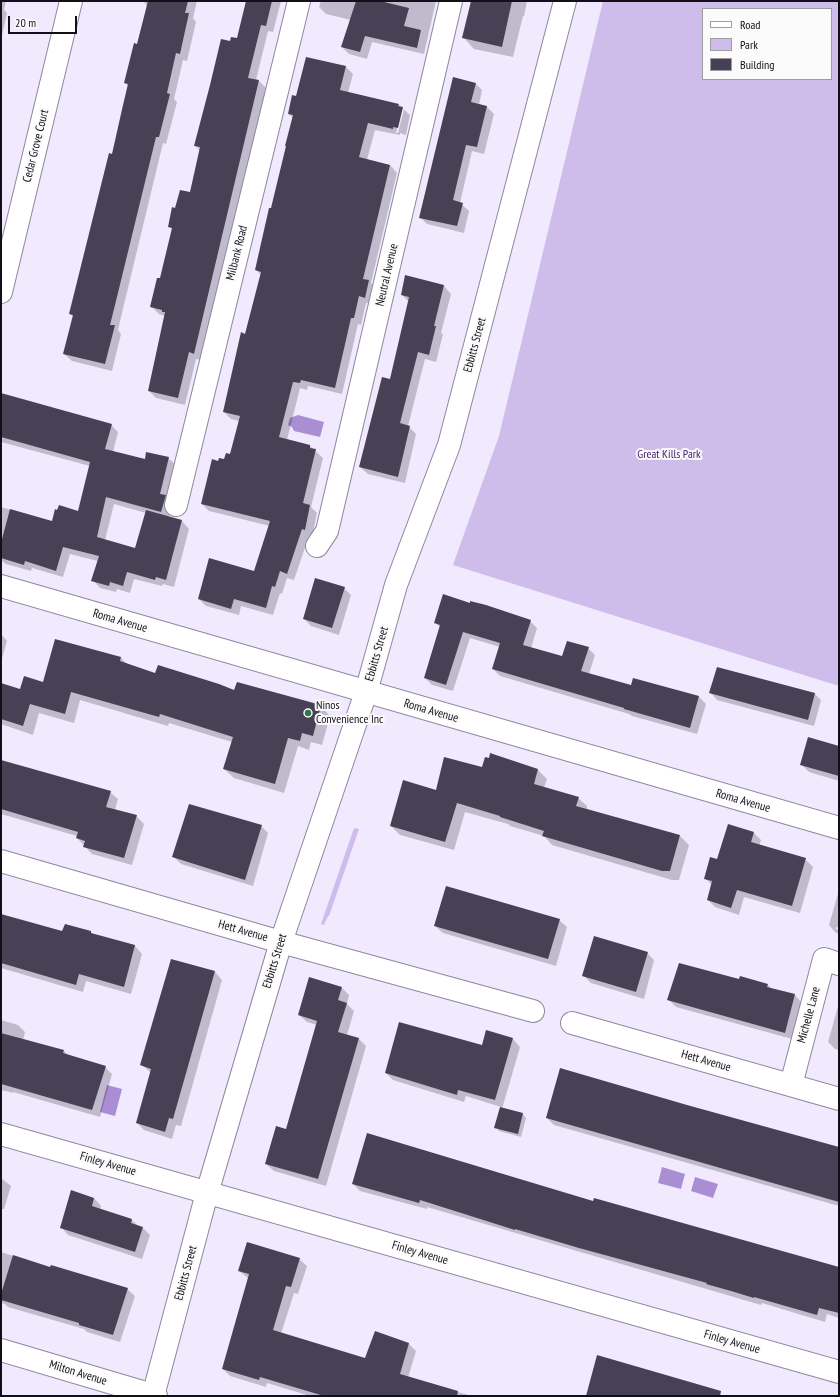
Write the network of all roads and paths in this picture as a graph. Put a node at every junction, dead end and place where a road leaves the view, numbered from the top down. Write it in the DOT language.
graph roads {
  1 [pos="72,1"];
  2 [pos="299,1"];
  3 [pos="451,1"];
  4 [pos="564,1"];
  5 [pos="1,292"];
  6 [pos="176,506"];
  7 [pos="317,546"];
  8 [pos="1,586"];
  9 [pos="366,692"];
  10 [pos="839,828"];
  11 [pos="1,861"];
  12 [pos="281,942"];
  13 [pos="839,964"];
  14 [pos="532,1011"];
  15 [pos="572,1023"];
  16 [pos="791,1085"];
  17 [pos="839,1099"];
  18 [pos="1,1134"];
  19 [pos="207,1193"];
  20 [pos="1,1350"];
  21 [pos="839,1372"];
  22 [pos="154,1396"];
  1 -- 5 [label="street, Cedar Grove Court"];
  2 -- 6 [label="street, Milbank Road"];
  3 -- 7 [label="street, Neutral Avenue"];
  4 -- 9 [label="street, Ebbitts Street"];
  8 -- 9 [label="street, Roma Avenue"];
  9 -- 10 [label="street, Roma Avenue"];
  9 -- 12 [label="street, Ebbitts Street"];
  11 -- 12 [label="street, Hett Avenue"];
  12 -- 14 [label="street, Hett Avenue"];
  12 -- 19 [label="street, Ebbitts Street"];
  13 -- 16 [label="street, Michelle Lane"];
  15 -- 16 [label="street, Hett Avenue"];
  16 -- 17 [label="street, Hett Avenue"];
  18 -- 19 [label="street, Finley Avenue"];
  19 -- 21 [label="street, Finley Avenue"];
  19 -- 22 [label="street, Ebbitts Street"];
  20 -- 22 [label="street, Milton Avenue"];
}
